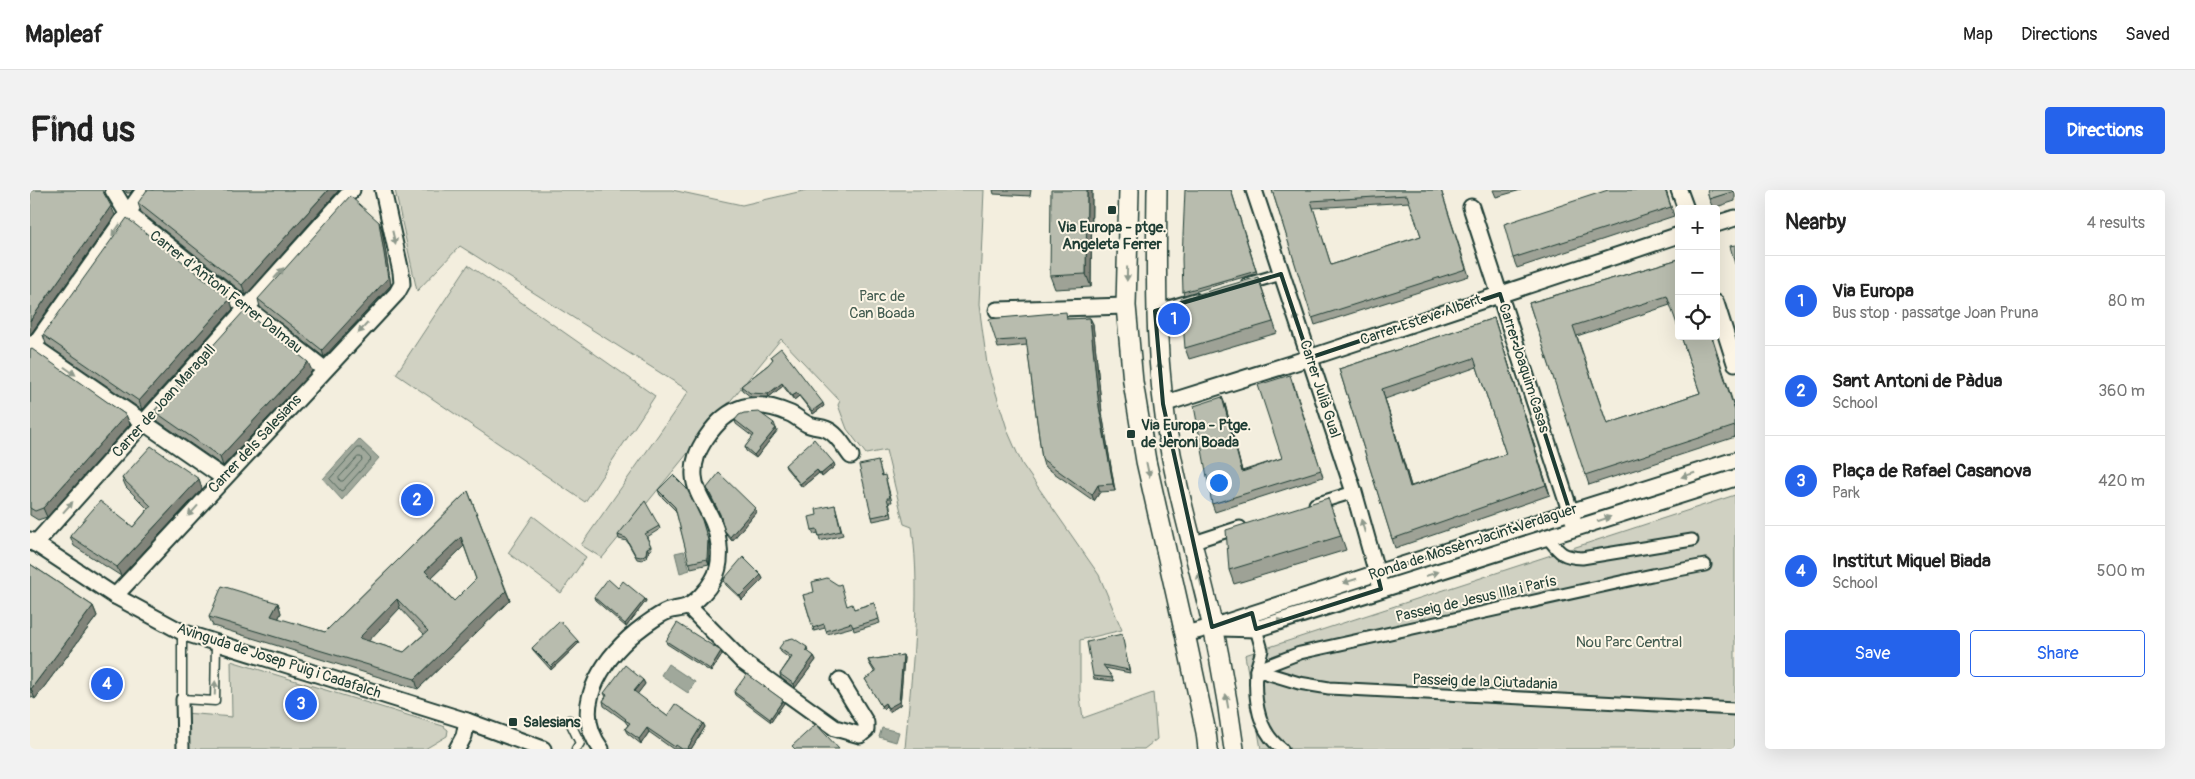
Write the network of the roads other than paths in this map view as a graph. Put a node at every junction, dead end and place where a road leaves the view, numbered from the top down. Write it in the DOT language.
graph roads {
  1 [pos="113,190"];
  2 [pos="144,190"];
  3 [pos="352,190"];
  4 [pos="383,190"];
  5 [pos="1129,190"];
  6 [pos="1157,190"];
  7 [pos="1254,190"];
  8 [pos="1679,190"];
  9 [pos="1685,205"];
  10 [pos="1471,208"];
  11 [pos="127,213"];
  12 [pos="1735,218"];
  13 [pos="1720,223"];
  14 [pos="1675,237"];
  15 [pos="1281,274"];
  16 [pos="1236,287"];
  17 [pos="1500,294"];
  18 [pos="1209,295"];
  19 [pos="1126,306"];
  20 [pos="247,309"];
  21 [pos="997,310"];
  22 [pos="1155,311"];
  23 [pos="1720,316"];
  24 [pos="31,347"];
  25 [pos="1309,358"];
  26 [pos="1735,363"];
  27 [pos="324,369"];
  28 [pos="1163,404"];
  29 [pos="144,422"];
  30 [pos="851,456"];
  31 [pos="1735,460"];
  32 [pos="224,478"];
  33 [pos="1735,478"];
  34 [pos="1354,492"];
  35 [pos="1308,506"];
  36 [pos="1570,512"];
  37 [pos="1254,523"];
  38 [pos="1576,529"];
  39 [pos="1548,538"];
  40 [pos="1692,540"];
  41 [pos="33,542"];
  42 [pos="1191,543"];
  43 [pos="1705,565"];
  44 [pos="1377,573"];
  45 [pos="1381,590"];
  46 [pos="115,596"];
  47 [pos="688,606"];
  48 [pos="1252,613"];
  49 [pos="1212,627"];
  50 [pos="1256,629"];
  51 [pos="182,632"];
  52 [pos="1185,634"];
  53 [pos="216,642"];
  54 [pos="1256,670"];
  55 [pos="840,680"];
  56 [pos="182,699"];
  57 [pos="1735,709"];
  58 [pos="468,720"];
  59 [pos="569,720"];
  60 [pos="501,733"];
  61 [pos="183,749"];
  62 [pos="457,749"];
  63 [pos="510,749"];
  64 [pos="543,749"];
  65 [pos="576,749"];
  66 [pos="601,749"];
  67 [pos="1208,749"];
  68 [pos="1234,749"];
  69 [pos="1282,749"];
  1 -- 11 [label="street"];
  2 -- 11 [label="street"];
  20 -- 3 [label="street, Carrer de Joan Maragall, one-way"];
  4 -- 27 [label="street, Carrer dels Salesians, one-way"];
  5 -- 19 [label="street, one-way"];
  6 -- 22 [label="street"];
  7 -- 15 [label="street, Carrer Julià Gual"];
  8 -- 9 [label="street"];
  10 -- 17 [label="street, Carrer Joaquim Casas"];
  11 -- 20 [label="street, Carrer d'Antoni Ferrer Dalmau"];
  11 -- 24 [label="street, one-way"];
  12 -- 13 [label="street"];
  14 -- 17 [label="street, Carrer Esteve Albert"];
  15 -- 16 [label="street"];
  25 -- 15 [label="street, Carrer Julià Gual, one-way"];
  17 -- 25 [label="street, Carrer Esteve Albert"];
  17 -- 36 [label="street, Carrer Joaquim Casas"];
  18 -- 22 [label="street"];
  19 -- 21 [label="street"];
  19 -- 52 [label="street, one-way"];
  20 -- 27 [label="street, Carrer d'Antoni Ferrer Dalmau"];
  20 -- 29 [label="street, Carrer de Joan Maragall"];
  28 -- 22 [label="street, one-way"];
  23 -- 26 [label="street"];
  24 -- 29 [label="street, one-way"];
  25 -- 28 [label="street, Carrer Esteve Albert"];
  25 -- 34 [label="street, Carrer Julià Gual"];
  27 -- 32 [label="street, Carrer dels Salesians"];
  28 -- 42 [label="street"];
  29 -- 32 [label="street"];
  41 -- 29 [label="street, Carrer de Joan Maragall, one-way"];
  30 -- 47 [label="street"];
  31 -- 36 [label="street, Ronda de Mossèn Jacint Verdaguer, one-way"];
  32 -- 46 [label="street, Carrer dels Salesians, one-way"];
  38 -- 33 [label="street, Ronda de Mossèn Jacint Verdaguer, one-way"];
  34 -- 35 [label="street"];
  44 -- 34 [label="street, Carrer Julià Gual, one-way"];
  36 -- 38 [label="street, Carrer Joaquim Casas"];
  36 -- 44 [label="street, Ronda de Mossèn Jacint Verdaguer"];
  37 -- 42 [label="street"];
  38 -- 39 [label="street, Ronda de Mossèn Jacint Verdaguer"];
  39 -- 40 [label="street"];
  45 -- 39 [label="street, Ronda de Mossèn Jacint Verdaguer, one-way"];
  41 -- 46 [label="street, Avinguda de Josep Puig i Cadafalch"];
  49 -- 42 [label="street, one-way"];
  43 -- 54 [label="street, Passeig de Jesus Illa i París"];
  44 -- 45 [label="street, Carrer Julià Gual"];
  44 -- 48 [label="street, Ronda de Mossèn Jacint Verdaguer, one-way"];
  50 -- 45 [label="street, Ronda de Mossèn Jacint Verdaguer, one-way"];
  46 -- 51 [label="street, Avinguda de Josep Puig i Cadafalch"];
  47 -- 55 [label="street"];
  47 -- 66 [label="street"];
  48 -- 49 [label="street, Ronda de Mossèn Jacint Verdaguer"];
  48 -- 50 [label="street"];
  49 -- 50 [label="street, Ronda de Mossèn Jacint Verdaguer"];
  49 -- 52 [label="street, Ronda de Mossèn Jacint Verdaguer"];
  68 -- 49 [label="street, one-way"];
  50 -- 54 [label="street"];
  51 -- 53 [label="street, Avinguda de Josep Puig i Cadafalch"];
  51 -- 56 [label="lane"];
  52 -- 67 [label="street"];
  56 -- 53 [label="lane, one-way"];
  53 -- 58 [label="street, Avinguda de Josep Puig i Cadafalch"];
  54 -- 57 [label="street, Passeig de la Ciutadania"];
  54 -- 69 [label="street"];
  56 -- 61 [label="street"];
  58 -- 60 [label="street, Avinguda de Josep Puig i Cadafalch"];
  58 -- 62 [label="street"];
  59 -- 65 [label="lane"];
  60 -- 63 [label="street"];
  60 -- 64 [label="street, Avinguda de Josep Puig i Cadafalch"];
}
